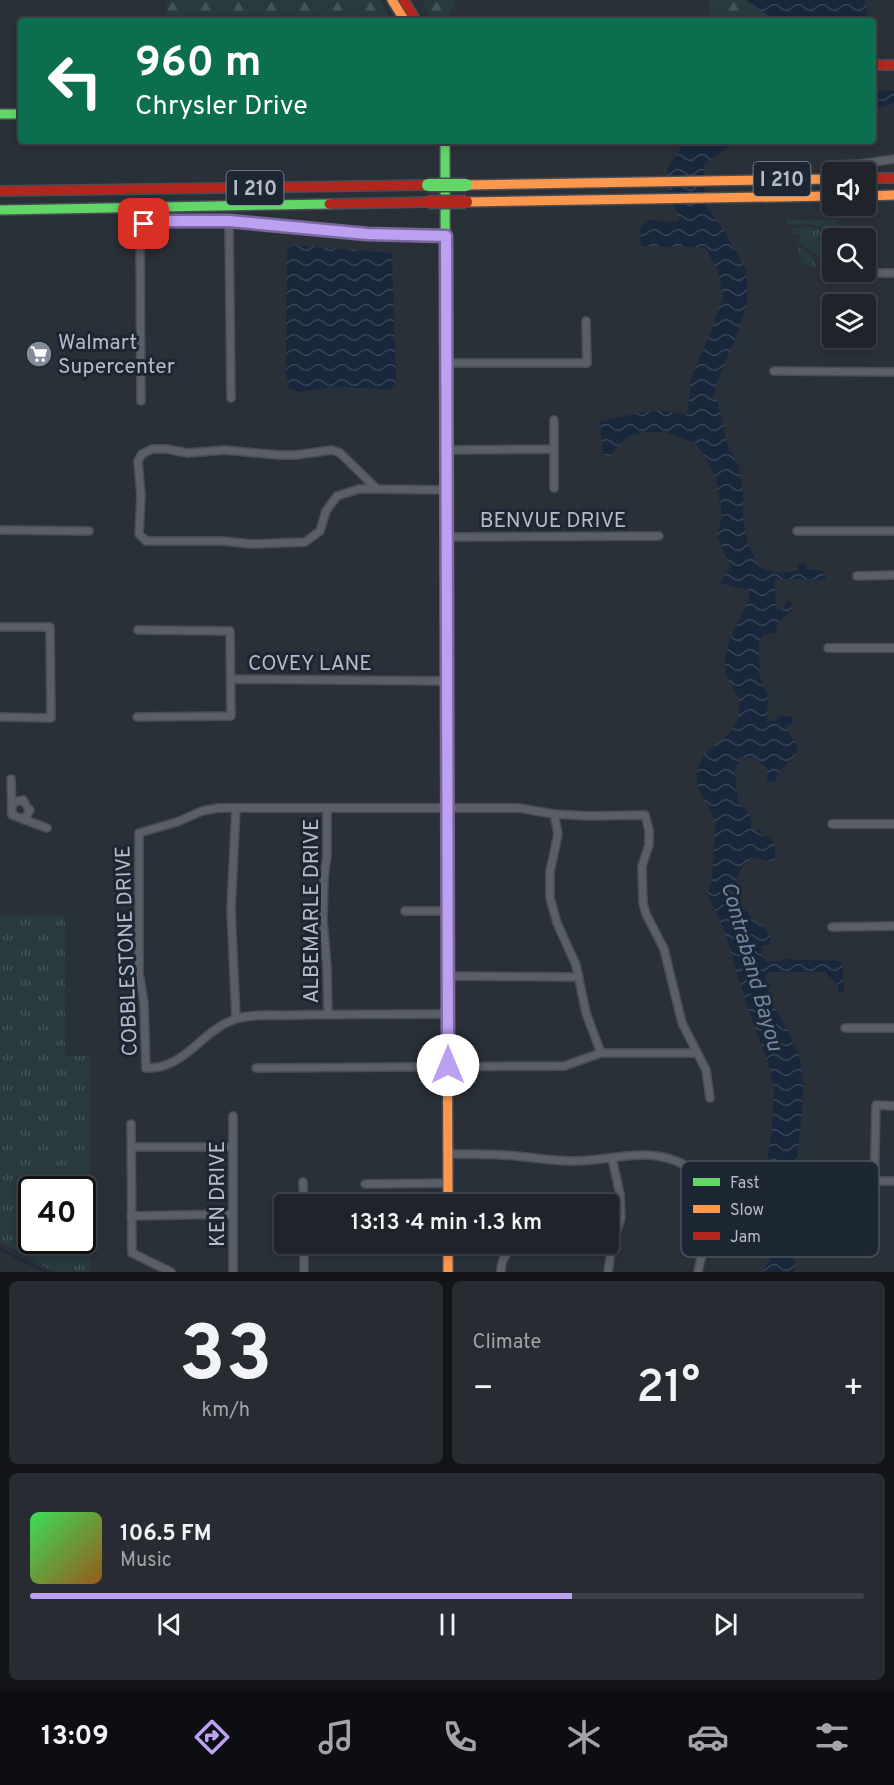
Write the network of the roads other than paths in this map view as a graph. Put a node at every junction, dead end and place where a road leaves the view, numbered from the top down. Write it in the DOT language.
graph roads {
  1 [pos="392,0"];
  2 [pos="407,14"];
  3 [pos="0,114"];
  4 [pos="18,114"];
  5 [pos="446,144"];
  6 [pos="894,159"];
  7 [pos="874,162"];
  8 [pos="876,178"];
  9 [pos="892,178"];
  10 [pos="822,179"];
  11 [pos="0,186"];
  12 [pos="82,189"];
  13 [pos="0,191"];
  14 [pos="894,195"];
  15 [pos="822,196"];
  16 [pos="876,196"];
  17 [pos="0,210"];
  18 [pos="229,221"];
  19 [pos="446,236"];
  20 [pos="876,273"];
  21 [pos="894,273"];
  22 [pos="586,321"];
  23 [pos="447,363"];
  24 [pos="774,371"];
  25 [pos="894,372"];
  26 [pos="231,398"];
  27 [pos="141,401"];
  28 [pos="554,420"];
  29 [pos="554,449"];
  30 [pos="447,450"];
  31 [pos="554,488"];
  32 [pos="377,489"];
  33 [pos="447,490"];
  34 [pos="0,530"];
  35 [pos="89,531"];
  36 [pos="797,531"];
  37 [pos="894,531"];
  38 [pos="659,536"];
  39 [pos="447,537"];
  40 [pos="894,575"];
  41 [pos="857,576"];
  42 [pos="0,627"];
  43 [pos="138,630"];
  44 [pos="828,648"];
  45 [pos="894,648"];
  46 [pos="231,680"];
  47 [pos="447,681"];
  48 [pos="0,717"];
  49 [pos="138,717"];
  50 [pos="11,779"];
  51 [pos="12,803"];
  52 [pos="236,808"];
  53 [pos="327,808"];
  54 [pos="447,808"];
  55 [pos="554,814"];
  56 [pos="24,820"];
  57 [pos="831,824"];
  58 [pos="894,824"];
  59 [pos="46,828"];
  60 [pos="405,911"];
  61 [pos="447,911"];
  62 [pos="894,926"];
  63 [pos="832,927"];
  64 [pos="448,976"];
  65 [pos="579,977"];
  66 [pos="448,1014"];
  67 [pos="328,1015"];
  68 [pos="236,1018"];
  69 [pos="845,1028"];
  70 [pos="894,1028"];
  71 [pos="601,1053"];
  72 [pos="698,1053"];
  73 [pos="448,1065"];
  74 [pos="256,1068"];
  75 [pos="710,1098"];
  76 [pos="894,1106"];
  77 [pos="233,1116"];
  78 [pos="131,1124"];
  79 [pos="131,1147"];
  80 [pos="232,1147"];
  81 [pos="448,1154"];
  82 [pos="612,1158"];
  83 [pos="875,1161"];
  84 [pos="681,1163"];
  85 [pos="303,1182"];
  86 [pos="448,1183"];
  87 [pos="365,1184"];
  88 [pos="304,1194"];
  89 [pos="448,1194"];
  90 [pos="619,1194"];
  91 [pos="619,1195"];
  92 [pos="233,1214"];
  93 [pos="131,1216"];
  94 [pos="619,1227"];
  95 [pos="304,1254"];
  96 [pos="448,1254"];
  97 [pos="506,1254"];
  98 [pos="611,1254"];
  99 [pos="702,1257"];
  100 [pos="171,1272"];
  101 [pos="233,1272"];
  102 [pos="304,1272"];
  103 [pos="448,1272"];
  104 [pos="501,1272"];
  105 [pos="608,1272"];
  106 [pos="698,1272"];
  1 -- 2 [label="main road"];
  3 -- 4 [label="main road"];
  5 -- 19 [label="main road"];
  6 -- 7 [label="street"];
  8 -- 9 [label="main road"];
  10 -- 12 [label="main road, I 210, bridge"];
  11 -- 12 [label="main road"];
  12 -- 13 [label="main road, I 210"];
  14 -- 16 [label="main road"];
  15 -- 17 [label="main road, I 210, bridge"];
  18 -- 19 [label="street"];
  18 -- 26 [label="street"];
  18 -- 27 [label="street"];
  19 -- 23 [label="main road"];
  20 -- 21 [label="street"];
  22 -- 23 [label="street"];
  23 -- 30 [label="main road"];
  24 -- 25 [label="street"];
  28 -- 29 [label="street"];
  29 -- 30 [label="street"];
  29 -- 31 [label="street"];
  30 -- 33 [label="main road"];
  32 -- 32 [label="street"];
  32 -- 33 [label="street"];
  33 -- 39 [label="main road"];
  34 -- 35 [label="street"];
  36 -- 37 [label="street"];
  38 -- 39 [label="street, BENVUE DRIVE"];
  39 -- 47 [label="main road"];
  40 -- 41 [label="street"];
  42 -- 48 [label="street"];
  43 -- 46 [label="street"];
  44 -- 45 [label="street"];
  46 -- 47 [label="street, COVEY LANE"];
  46 -- 49 [label="street, COVEY LANE"];
  47 -- 54 [label="main road"];
  50 -- 51 [label="street"];
  51 -- 56 [label="street"];
  51 -- 56 [label="street"];
  52 -- 53 [label="street"];
  52 -- 68 [label="street"];
  52 -- 68 [label="street, COBBLESTONE DRIVE"];
  53 -- 54 [label="street"];
  53 -- 67 [label="street, ALBEMARLE DRIVE"];
  54 -- 55 [label="street"];
  54 -- 61 [label="main road"];
  55 -- 65 [label="street"];
  55 -- 72 [label="street"];
  56 -- 59 [label="street"];
  57 -- 58 [label="street"];
  60 -- 61 [label="street"];
  61 -- 64 [label="main road"];
  62 -- 63 [label="street"];
  64 -- 65 [label="street"];
  64 -- 66 [label="main road"];
  65 -- 71 [label="street"];
  66 -- 67 [label="street"];
  66 -- 73 [label="main road"];
  67 -- 68 [label="street"];
  69 -- 70 [label="street"];
  71 -- 72 [label="street"];
  71 -- 73 [label="street"];
  72 -- 75 [label="street"];
  73 -- 74 [label="street"];
  73 -- 81 [label="main road"];
  76 -- 83 [label="street"];
  77 -- 80 [label="street, KEN DRIVE"];
  78 -- 79 [label="street"];
  79 -- 80 [label="street"];
  79 -- 93 [label="street"];
  80 -- 92 [label="street, KEN DRIVE"];
  81 -- 82 [label="street"];
  81 -- 86 [label="main road"];
  82 -- 84 [label="street"];
  82 -- 90 [label="street"];
  85 -- 88 [label="street"];
  86 -- 87 [label="street"];
  86 -- 89 [label="main road"];
  91 -- 94 [label="street"];
  92 -- 93 [label="street"];
  92 -- 101 [label="street, KEN DRIVE"];
  93 -- 100 [label="street"];
  95 -- 102 [label="street"];
  96 -- 103 [label="main road"];
  97 -- 104 [label="street"];
  98 -- 105 [label="street"];
  99 -- 106 [label="street"];
}
